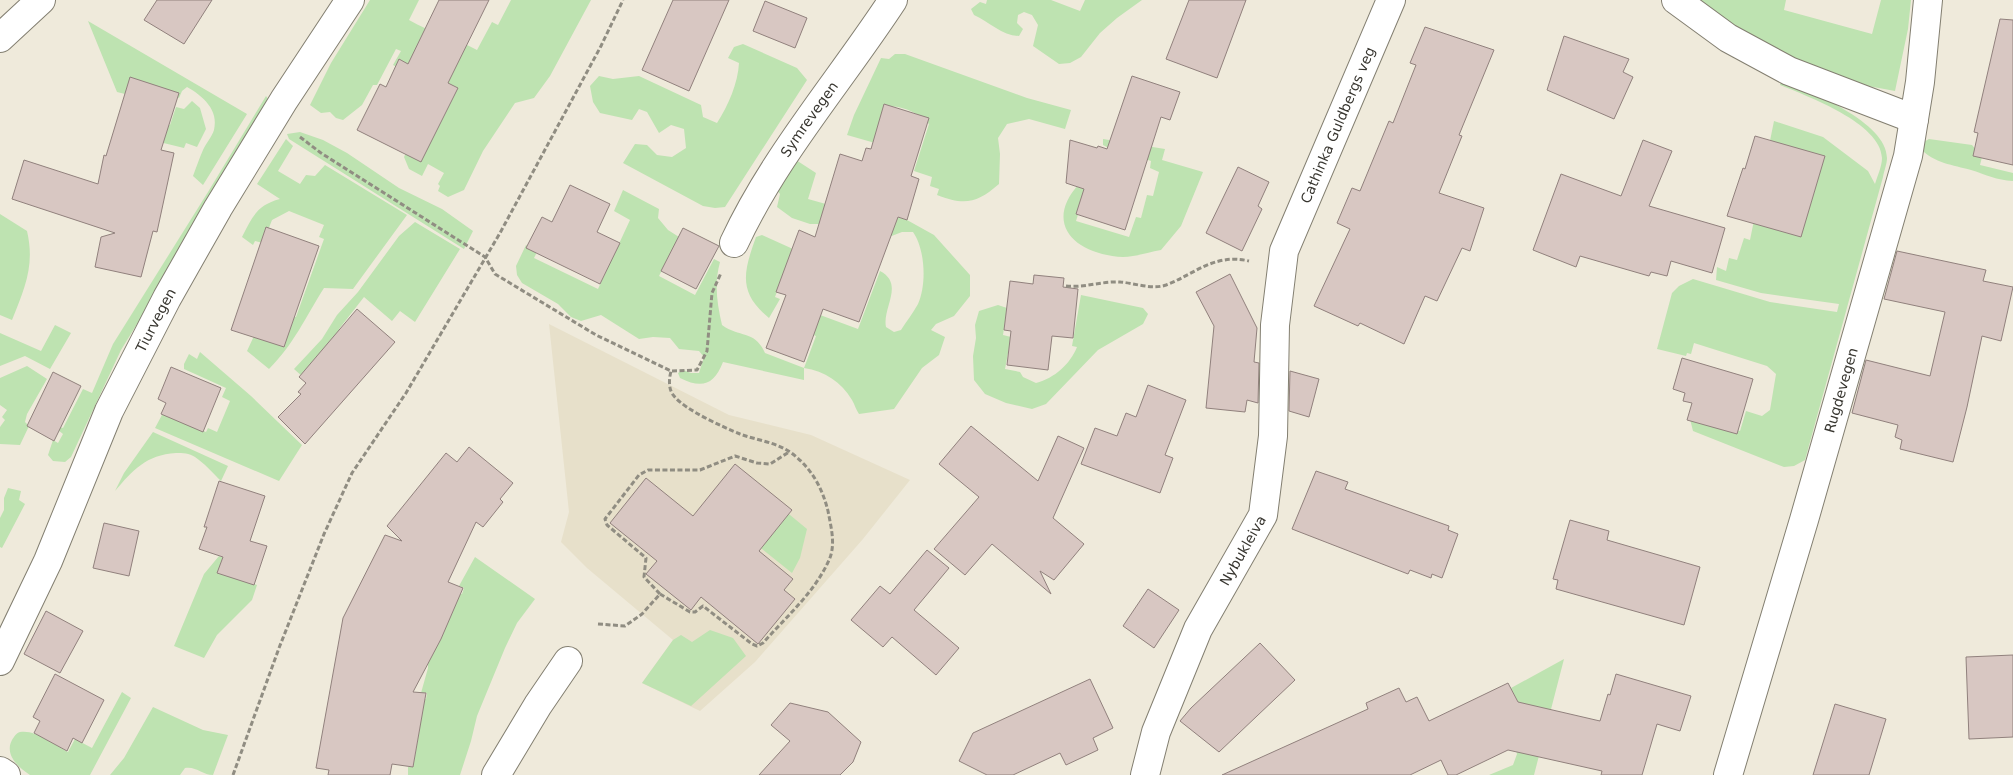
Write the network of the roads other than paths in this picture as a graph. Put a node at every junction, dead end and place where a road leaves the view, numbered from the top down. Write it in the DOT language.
graph roads {
  1 [pos="41,0"];
  2 [pos="350,0"];
  3 [pos="893,0"];
  4 [pos="1391,0"];
  5 [pos="1676,0"];
  6 [pos="1928,0"];
  7 [pos="0,38"];
  8 [pos="1914,118"];
  9 [pos="734,243"];
  10 [pos="1284,251"];
  11 [pos="0,661"];
  12 [pos="568,661"];
  13 [pos="0,771"];
  14 [pos="6,775"];
  15 [pos="496,775"];
  16 [pos="1145,775"];
  17 [pos="1728,775"];
  1 -- 7 [label="street"];
  2 -- 11 [label="street, Tiurvegen"];
  3 -- 9 [label="street, Symrevegen"];
  4 -- 10 [label="street, Cathinka Guldbergs veg"];
  5 -- 8 [label="street"];
  6 -- 8 [label="street, Rugdevegen"];
  8 -- 17 [label="street, Rugdevegen"];
  10 -- 16 [label="street, Nybukleiva"];
  12 -- 15 [label="street"];
  13 -- 14 [label="street"];
}
